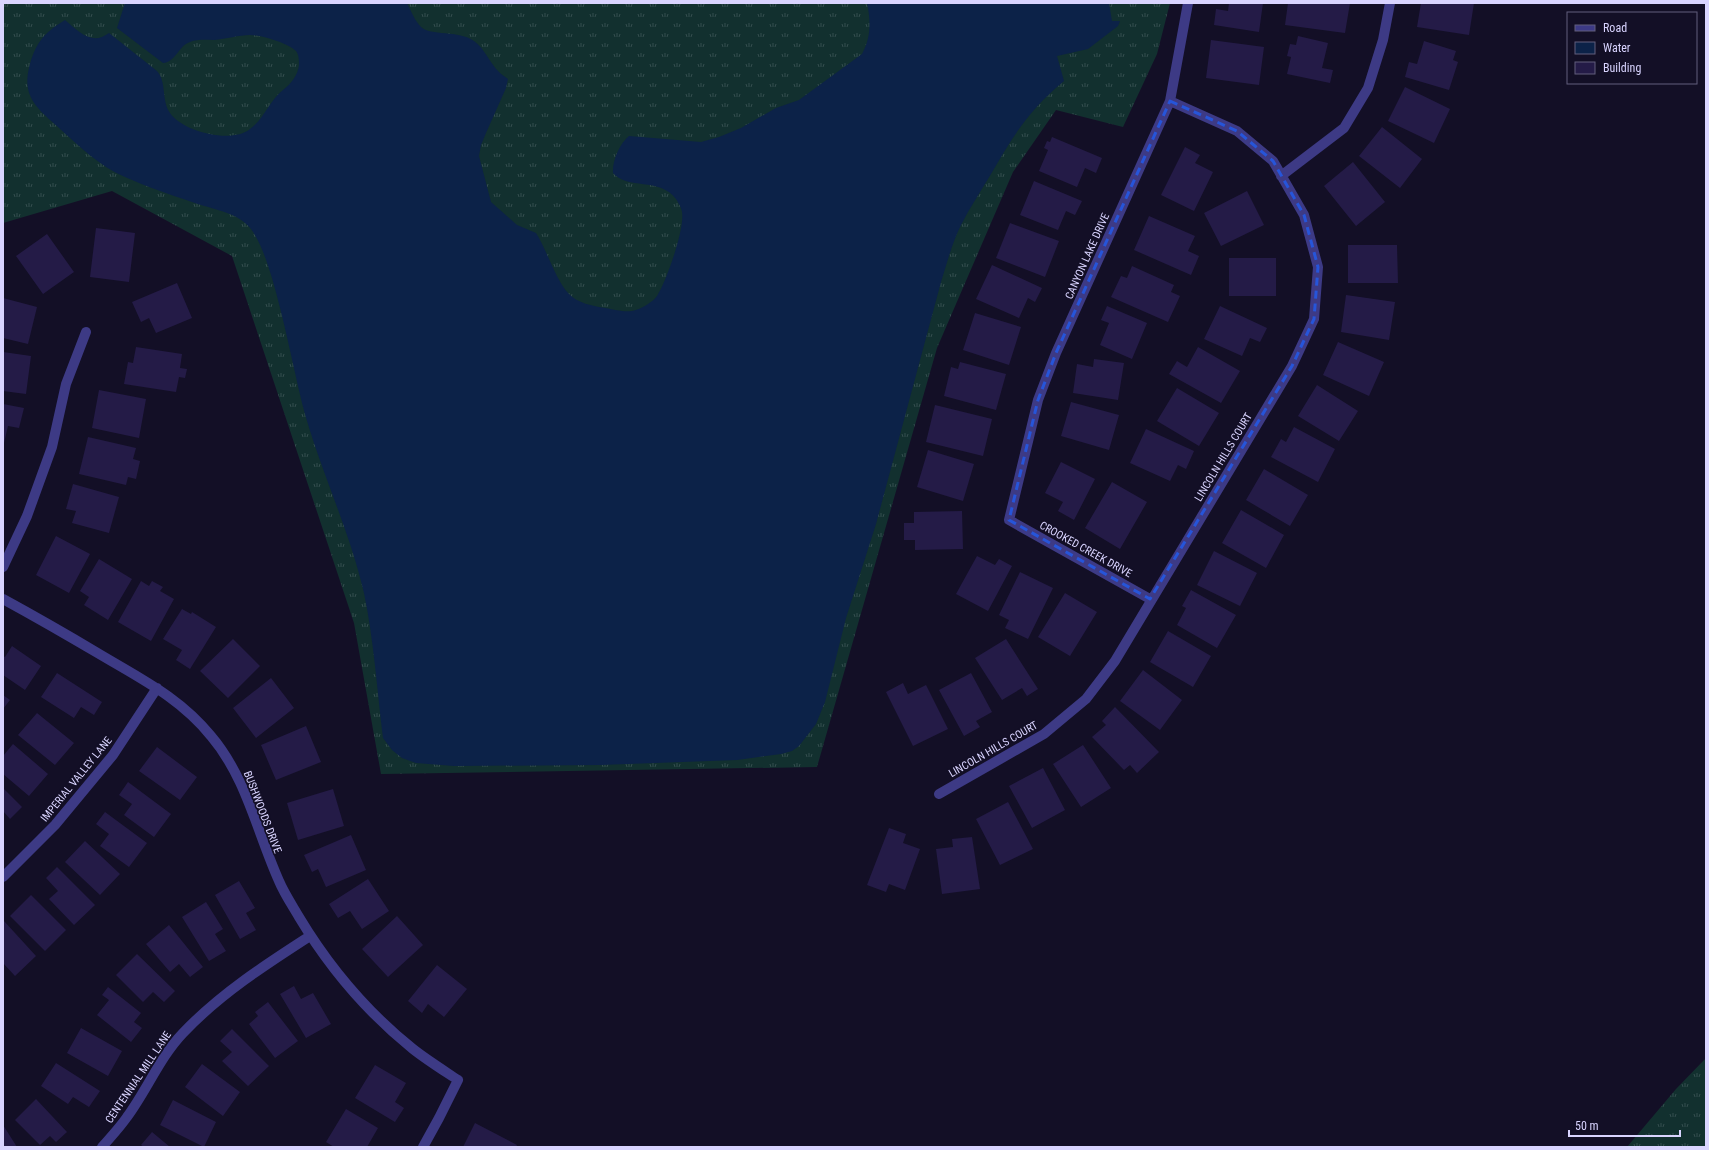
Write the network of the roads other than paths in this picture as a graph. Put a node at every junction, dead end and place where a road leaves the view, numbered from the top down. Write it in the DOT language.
graph roads {
  1 [pos="1188,3"];
  2 [pos="1390,3"];
  3 [pos="1170,101"];
  4 [pos="1281,176"];
  5 [pos="86,332"];
  6 [pos="1009,520"];
  7 [pos="3,567"];
  8 [pos="3,599"];
  9 [pos="1150,599"];
  10 [pos="157,688"];
  11 [pos="938,794"];
  12 [pos="3,877"];
  13 [pos="310,936"];
  14 [pos="102,1147"];
  15 [pos="423,1147"];
  1 -- 3 [label="street, CANYON LAKE DRIVE"];
  2 -- 4 [label="street"];
  3 -- 4 [label="street, LINCOLN HILLS COURT"];
  3 -- 6 [label="street, CANYON LAKE DRIVE"];
  4 -- 9 [label="street, LINCOLN HILLS COURT"];
  5 -- 7 [label="street"];
  6 -- 9 [label="street, CROOKED CREEK DRIVE"];
  8 -- 10 [label="street, BUSHWOODS DRIVE"];
  9 -- 11 [label="street, LINCOLN HILLS COURT"];
  10 -- 12 [label="street, IMPERIAL VALLEY LANE"];
  10 -- 13 [label="street, BUSHWOODS DRIVE"];
  13 -- 14 [label="street, CENTENNIAL MILL LANE"];
  13 -- 15 [label="street, BUSHWOODS DRIVE"];
}
